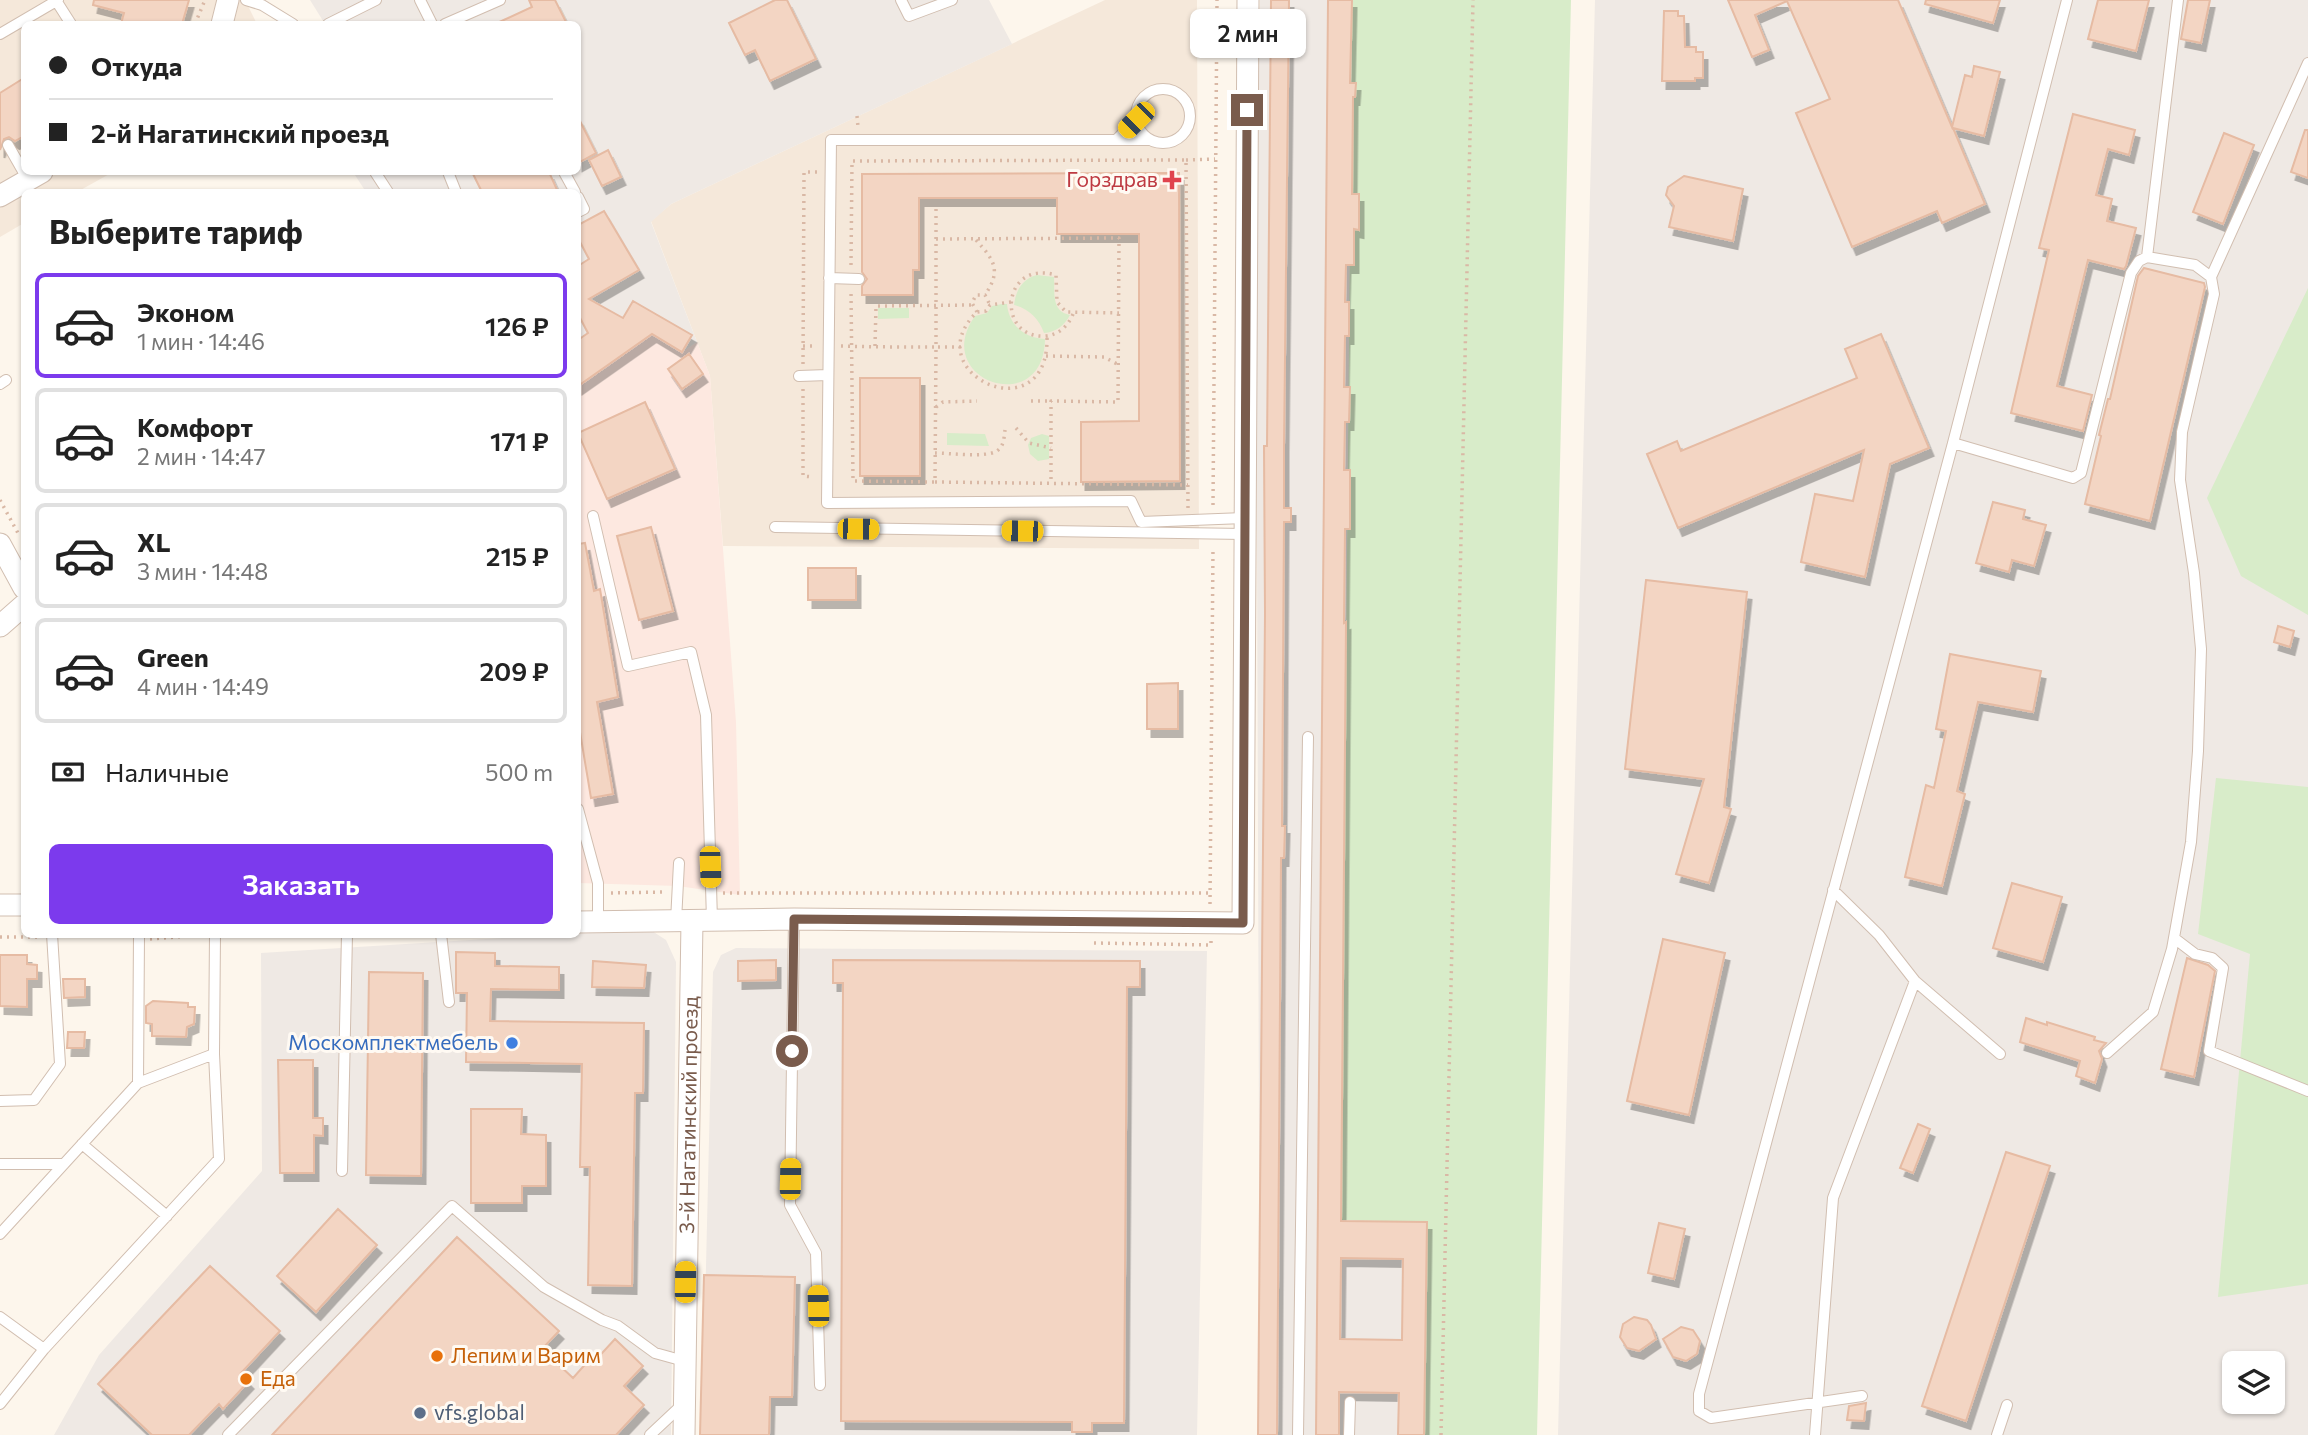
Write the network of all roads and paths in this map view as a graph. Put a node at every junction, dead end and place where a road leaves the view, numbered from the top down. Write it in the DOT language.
graph roads {
  1 [pos="205,0"];
  2 [pos="228,0"];
  3 [pos="246,0"];
  4 [pos="376,0"];
  5 [pos="420,0"];
  6 [pos="499,0"];
  7 [pos="901,0"];
  8 [pos="952,0"];
  9 [pos="1217,0"];
  10 [pos="1248,0"];
  11 [pos="1473,0"];
  12 [pos="2067,0"];
  13 [pos="2178,0"];
  14 [pos="58,1"];
  15 [pos="23,21"];
  16 [pos="69,21"];
  17 [pos="196,21"];
  18 [pos="223,21"];
  19 [pos="288,21"];
  20 [pos="334,21"];
  21 [pos="430,21"];
  22 [pos="452,21"];
  23 [pos="21,22"];
  24 [pos="0,34"];
  25 [pos="2308,63"];
  26 [pos="1136,120"];
  27 [pos="1116,140"];
  28 [pos="1150,140"];
  29 [pos="8,145"];
  30 [pos="1216,159"];
  31 [pos="21,160"];
  32 [pos="1186,160"];
  33 [pos="852,171"];
  34 [pos="830,172"];
  35 [pos="35,176"];
  36 [pos="0,196"];
  37 [pos="936,209"];
  38 [pos="936,239"];
  39 [pos="975,239"];
  40 [pos="2147,257"];
  41 [pos="2211,277"];
  42 [pos="829,278"];
  43 [pos="855,279"];
  44 [pos="985,295"];
  45 [pos="1011,302"];
  46 [pos="972,305"];
  47 [pos="990,305"];
  48 [pos="936,307"];
  49 [pos="977,312"];
  50 [pos="1119,313"];
  51 [pos="1073,314"];
  52 [pos="1047,336"];
  53 [pos="803,346"];
  54 [pos="828,346"];
  55 [pos="852,346"];
  56 [pos="875,346"];
  57 [pos="936,347"];
  58 [pos="961,347"];
  59 [pos="1046,356"];
  60 [pos="1119,365"];
  61 [pos="828,375"];
  62 [pos="801,376"];
  63 [pos="977,401"];
  64 [pos="1031,401"];
  65 [pos="1051,401"];
  66 [pos="936,407"];
  67 [pos="1016,428"];
  68 [pos="1005,430"];
  69 [pos="1953,443"];
  70 [pos="1051,448"];
  71 [pos="936,453"];
  72 [pos="827,477"];
  73 [pos="935,482"];
  74 [pos="1051,484"];
  75 [pos="1188,485"];
  76 [pos="0,500"];
  77 [pos="593,516"];
  78 [pos="1213,519"];
  79 [pos="1188,520"];
  80 [pos="1244,526"];
  81 [pos="775,527"];
  82 [pos="1213,534"];
  83 [pos="21,539"];
  84 [pos="0,544"];
  85 [pos="21,582"];
  86 [pos="21,608"];
  87 [pos="0,626"];
  88 [pos="1308,737"];
  89 [pos="581,819"];
  90 [pos="679,863"];
  91 [pos="1833,890"];
  92 [pos="678,892"];
  93 [pos="1210,892"];
  94 [pos="598,893"];
  95 [pos="711,893"];
  96 [pos="0,905"];
  97 [pos="21,905"];
  98 [pos="794,919"];
  99 [pos="693,921"];
  100 [pos="588,922"];
  101 [pos="1210,922"];
  102 [pos="0,937"];
  103 [pos="21,937"];
  104 [pos="52,938"];
  105 [pos="139,938"];
  106 [pos="213,938"];
  107 [pos="347,938"];
  108 [pos="441,938"];
  109 [pos="2174,938"];
  110 [pos="1088,943"];
  111 [pos="1915,981"];
  112 [pos="449,1002"];
  113 [pos="2107,1053"];
  114 [pos="214,1054"];
  115 [pos="2000,1054"];
  116 [pos="138,1083"];
  117 [pos="2308,1091"];
  118 [pos="0,1101"];
  119 [pos="82,1144"];
  120 [pos="0,1164"];
  121 [pos="64,1164"];
  122 [pos="342,1171"];
  123 [pos="167,1216"];
  124 [pos="0,1234"];
  125 [pos="0,1317"];
  126 [pos="44,1349"];
  127 [pos="684,1361"];
  128 [pos="820,1385"];
  129 [pos="1862,1396"];
  130 [pos="1350,1402"];
  131 [pos="1818,1402"];
  132 [pos="685,1403"];
  133 [pos="0,1404"];
  134 [pos="2007,1405"];
  135 [pos="228,1435"];
  136 [pos="650,1435"];
  137 [pos="684,1435"];
  138 [pos="1298,1435"];
  139 [pos="1349,1435"];
  140 [pos="1441,1435"];
  141 [pos="1815,1435"];
  142 [pos="1997,1435"];
  1 -- 17 [label="path"];
  2 -- 18 [label="street"];
  3 -- 19 [label="lane"];
  4 -- 20 [label="lane"];
  5 -- 21 [label="lane"];
  6 -- 22 [label="lane"];
  7 -- 8 [label="lane"];
  9 -- 30 [label="path"];
  10 -- 80 [label="street"];
  11 -- 140 [label="path"];
  12 -- 69 [label="lane"];
  13 -- 40 [label="lane"];
  14 -- 15 [label="lane"];
  14 -- 16 [label="lane"];
  23 -- 24 [label="lane"];
  25 -- 41 [label="lane"];
  26 -- 27 [label="lane"];
  26 -- 28 [label="lane"];
  26 -- 28 [label="lane"];
  27 -- 28 [label="lane"];
  27 -- 34 [label="lane"];
  29 -- 31 [label="lane"];
  30 -- 32 [label="path"];
  30 -- 78 [label="path"];
  32 -- 33 [label="path"];
  32 -- 75 [label="path"];
  33 -- 34 [label="path"];
  33 -- 43 [label="path"];
  34 -- 42 [label="lane"];
  34 -- 53 [label="path"];
  35 -- 36 [label="street"];
  37 -- 38 [label="path"];
  38 -- 39 [label="path"];
  38 -- 48 [label="path"];
  39 -- 44 [label="path"];
  39 -- 50 [label="path"];
  40 -- 41 [label="lane"];
  40 -- 69 [label="lane"];
  41 -- 109 [label="lane"];
  42 -- 43 [label="lane"];
  42 -- 54 [label="lane"];
  43 -- 55 [label="path"];
  44 -- 46 [label="path"];
  44 -- 47 [label="path"];
  45 -- 47 [label="path"];
  45 -- 51 [label="path"];
  45 -- 52 [label="path"];
  46 -- 48 [label="path"];
  46 -- 49 [label="path"];
  47 -- 49 [label="path"];
  48 -- 56 [label="path"];
  48 -- 57 [label="path"];
  49 -- 58 [label="path"];
  50 -- 51 [label="path"];
  50 -- 60 [label="path"];
  51 -- 52 [label="path"];
  52 -- 59 [label="path"];
  53 -- 54 [label="path"];
  53 -- 62 [label="path"];
  54 -- 55 [label="path"];
  54 -- 61 [label="lane"];
  55 -- 56 [label="path"];
  55 -- 73 [label="path"];
  56 -- 57 [label="path"];
  57 -- 58 [label="path"];
  57 -- 66 [label="path"];
  58 -- 59 [label="path"];
  59 -- 60 [label="path"];
  60 -- 65 [label="path"];
  61 -- 62 [label="lane"];
  61 -- 72 [label="lane"];
  62 -- 72 [label="path"];
  63 -- 66 [label="path"];
  64 -- 65 [label="path"];
  65 -- 70 [label="path"];
  66 -- 71 [label="path"];
  67 -- 70 [label="path"];
  68 -- 71 [label="path"];
  69 -- 91 [label="lane"];
  70 -- 74 [label="path"];
  71 -- 73 [label="path"];
  72 -- 79 [label="lane"];
  73 -- 74 [label="path"];
  74 -- 75 [label="path"];
  75 -- 79 [label="path"];
  76 -- 83 [label="path"];
  77 -- 95 [label="lane"];
  78 -- 79 [label="lane"];
  78 -- 80 [label="lane"];
  80 -- 82 [label="lane"];
  80 -- 101 [label="street"];
  81 -- 82 [label="lane"];
  82 -- 93 [label="path"];
  84 -- 85 [label="street"];
  86 -- 87 [label="street"];
  88 -- 138 [label="lane"];
  89 -- 94 [label="lane"];
  90 -- 92 [label="lane"];
  91 -- 111 [label="lane"];
  91 -- 131 [label="lane"];
  92 -- 94 [label="path"];
  92 -- 99 [label="lane"];
  93 -- 95 [label="path"];
  93 -- 101 [label="path"];
  94 -- 100 [label="lane"];
  95 -- 99 [label="lane"];
  96 -- 97 [label="street"];
  98 -- 99 [label="street"];
  98 -- 101 [label="street"];
  98 -- 128 [label="lane"];
  99 -- 100 [label="street"];
  99 -- 127 [label="street, 3-й Нагатинский проезд"];
  101 -- 110 [label="path"];
  102 -- 103 [label="path"];
  104 -- 118 [label="lane"];
  105 -- 116 [label="lane"];
  106 -- 114 [label="lane"];
  107 -- 122 [label="lane"];
  108 -- 112 [label="lane"];
  109 -- 113 [label="lane"];
  109 -- 117 [label="lane"];
  111 -- 115 [label="lane"];
  111 -- 131 [label="lane"];
  114 -- 116 [label="lane"];
  114 -- 123 [label="lane"];
  116 -- 119 [label="lane"];
  119 -- 121 [label="lane"];
  119 -- 123 [label="lane"];
  120 -- 121 [label="lane"];
  121 -- 124 [label="lane"];
  123 -- 126 [label="lane"];
  125 -- 126 [label="lane"];
  126 -- 133 [label="lane"];
  127 -- 132 [label="street, 3-й Нагатинский проезд"];
  127 -- 135 [label="lane"];
  129 -- 131 [label="lane"];
  130 -- 139 [label="lane"];
  131 -- 141 [label="lane"];
  132 -- 136 [label="lane"];
  132 -- 137 [label="street, 3-й Нагатинский проезд"];
  134 -- 142 [label="lane"];
}
